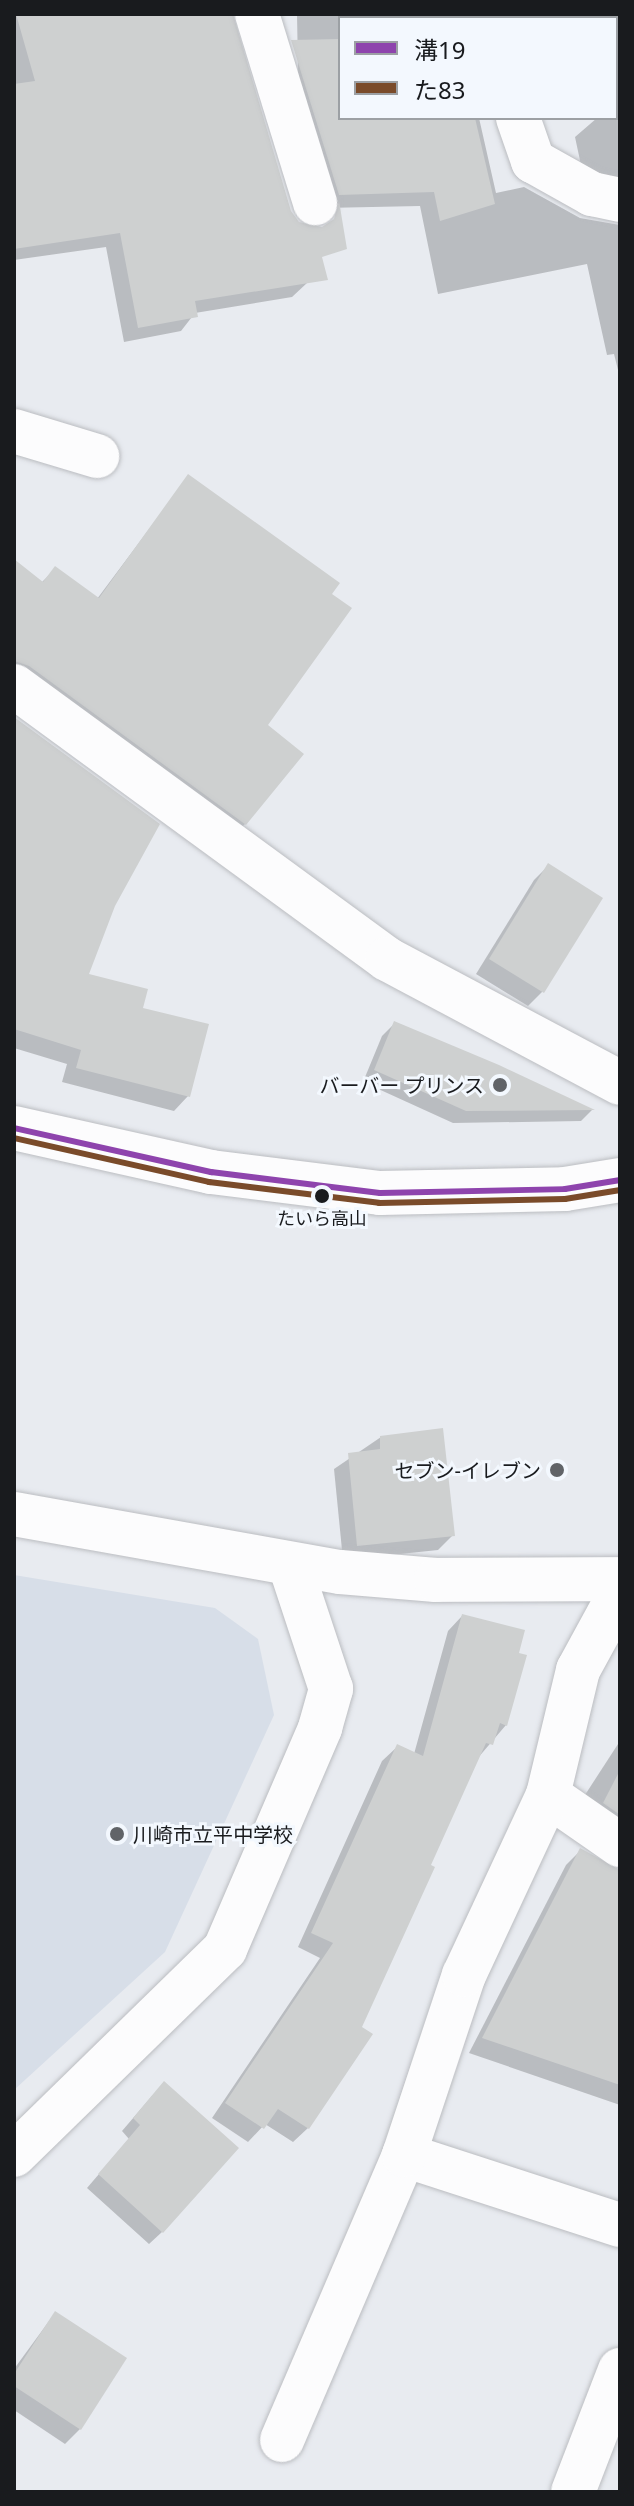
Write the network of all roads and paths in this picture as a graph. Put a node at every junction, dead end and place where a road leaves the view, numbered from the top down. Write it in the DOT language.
graph roads {
  1 [pos="257,14"];
  2 [pos="519,120"];
  3 [pos="620,200"];
  4 [pos="315,203"];
  5 [pos="14,431"];
  6 [pos="97,456"];
  7 [pos="14,686"];
  8 [pos="620,1083"];
  9 [pos="14,1128"];
  10 [pos="620,1180"];
  11 [pos="14,1514"];
  12 [pos="290,1565"];
  13 [pos="620,1579"];
  14 [pos="620,1593"];
  15 [pos="548,1795"];
  16 [pos="620,1845"];
  17 [pos="14,2155"];
  18 [pos="404,2155"];
  19 [pos="620,2225"];
  20 [pos="620,2370"];
  21 [pos="282,2440"];
  22 [pos="573,2492"];
  1 -- 4 [label="street"];
  2 -- 3 [label="street"];
  5 -- 6 [label="street"];
  7 -- 8 [label="street"];
  9 -- 10 [label="street"];
  11 -- 12 [label="street"];
  12 -- 13 [label="street"];
  12 -- 17 [label="street"];
  14 -- 15 [label="street"];
  15 -- 16 [label="street"];
  15 -- 18 [label="street"];
  18 -- 19 [label="street"];
  18 -- 21 [label="street"];
  20 -- 22 [label="street"];
}
